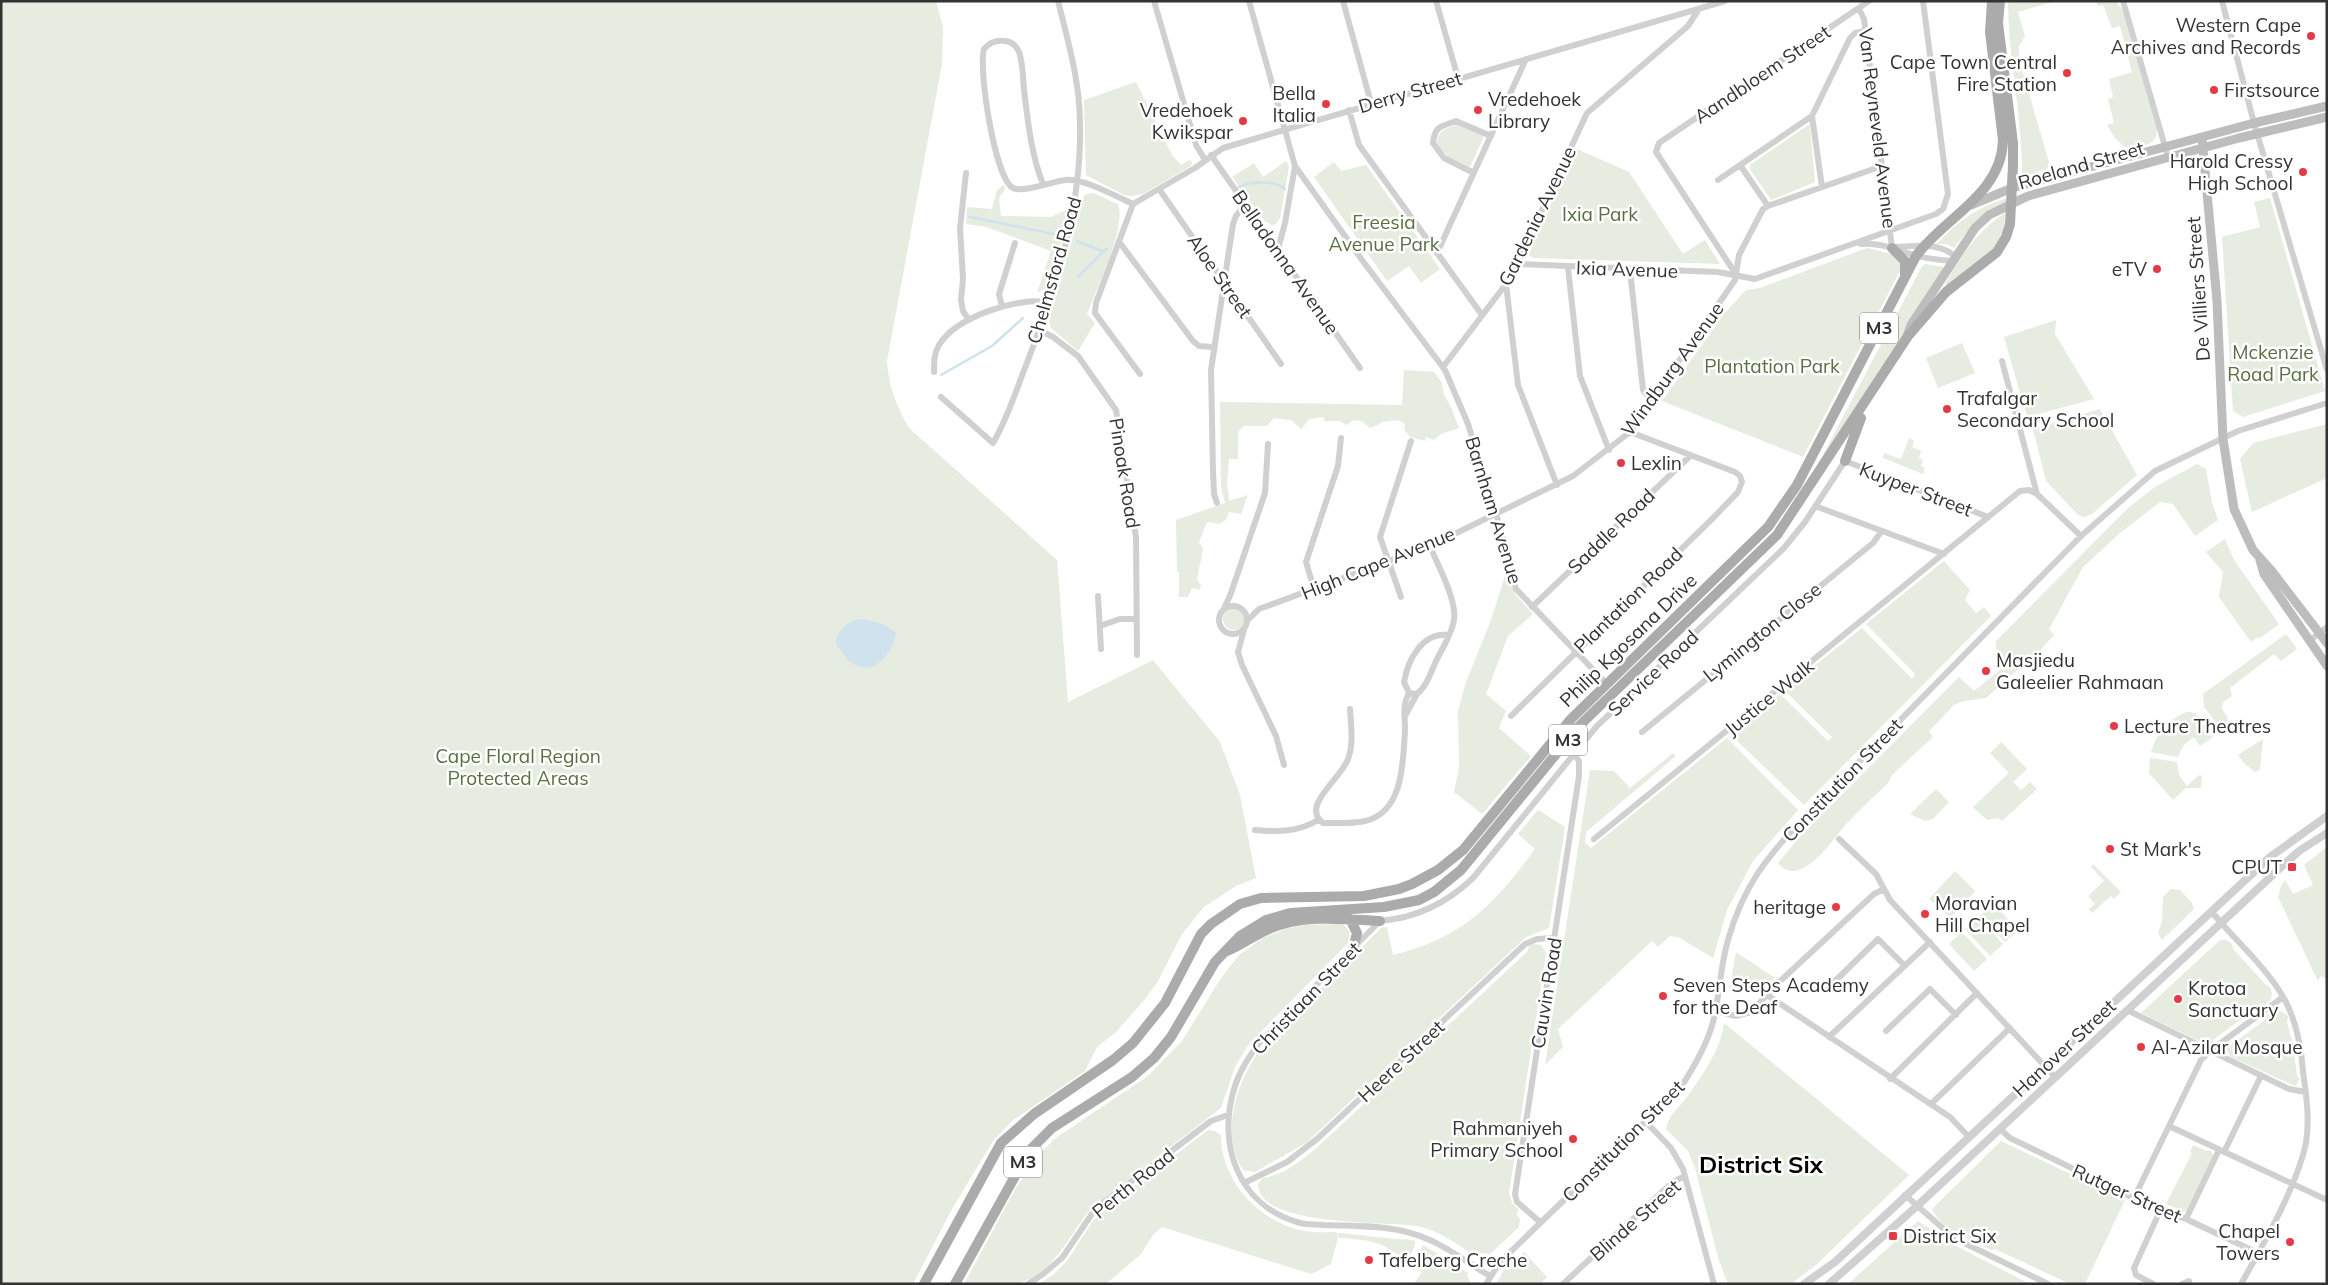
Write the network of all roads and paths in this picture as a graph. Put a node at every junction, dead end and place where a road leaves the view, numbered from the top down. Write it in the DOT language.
graph roads {
  1 [pos="1058,1"];
  2 [pos="1154,1"];
  3 [pos="1250,1"];
  4 [pos="1343,1"];
  5 [pos="1436,1"];
  6 [pos="1725,1"];
  7 [pos="1869,1"];
  8 [pos="1923,1"];
  9 [pos="1992,1"];
  10 [pos="2000,1"];
  11 [pos="2123,1"];
  12 [pos="2222,1"];
  13 [pos="1699,9"];
  14 [pos="1858,9"];
  15 [pos="1865,31"];
  16 [pos="1526,60"];
  17 [pos="1458,78"];
  18 [pos="1372,104"];
  19 [pos="2327,106"];
  20 [pos="1350,110"];
  21 [pos="1812,116"];
  22 [pos="2327,117"];
  23 [pos="2254,123"];
  24 [pos="1286,128"];
  25 [pos="2258,133"];
  26 [pos="1491,136"];
  27 [pos="2202,138"];
  28 [pos="2165,147"];
  29 [pos="2204,148"];
  30 [pos="1211,155"];
  31 [pos="2168,157"];
  32 [pos="1205,160"];
  33 [pos="1740,164"];
  34 [pos="1295,166"];
  35 [pos="1882,166"];
  36 [pos="966,173"];
  37 [pos="1474,173"];
  38 [pos="1718,180"];
  39 [pos="1078,181"];
  40 [pos="1043,184"];
  41 [pos="1822,187"];
  42 [pos="1159,189"];
  43 [pos="1133,204"];
  44 [pos="1245,204"];
  45 [pos="1768,206"];
  46 [pos="1964,209"];
  47 [pos="1891,230"];
  48 [pos="1015,243"];
  49 [pos="1120,243"];
  50 [pos="1856,244"];
  51 [pos="1924,246"];
  52 [pos="1892,248"];
  53 [pos="1278,249"];
  54 [pos="1437,253"];
  55 [pos="1916,256"];
  56 [pos="1954,259"];
  57 [pos="1517,264"];
  58 [pos="1568,268"];
  59 [pos="1630,270"];
  60 [pos="1737,276"];
  61 [pos="1905,277"];
  62 [pos="1224,281"];
  63 [pos="1506,284"];
  64 [pos="1048,302"];
  65 [pos="1002,306"];
  66 [pos="1482,315"];
  67 [pos="969,320"];
  68 [pos="1039,330"];
  69 [pos="1908,336"];
  70 [pos="1213,347"];
  71 [pos="2002,361"];
  72 [pos="1281,364"];
  73 [pos="1443,367"];
  74 [pos="1360,368"];
  75 [pos="2327,370"];
  76 [pos="934,372"];
  77 [pos="1140,374"];
  78 [pos="1872,392"];
  79 [pos="941,397"];
  80 [pos="1652,402"];
  81 [pos="2327,404"];
  82 [pos="1630,432"];
  83 [pos="1341,438"];
  84 [pos="2223,439"];
  85 [pos="1411,441"];
  86 [pos="1268,444"];
  87 [pos="1609,450"];
  88 [pos="1690,456"];
  89 [pos="1845,461"];
  90 [pos="1557,485"];
  91 [pos="2037,494"];
  92 [pos="1217,503"];
  93 [pos="1815,506"];
  94 [pos="1496,513"];
  95 [pos="1988,517"];
  96 [pos="1881,532"];
  97 [pos="2082,536"];
  98 [pos="1430,546"];
  99 [pos="1944,554"];
  100 [pos="2260,560"];
  101 [pos="1388,561"];
  102 [pos="1314,589"];
  103 [pos="1232,593"];
  104 [pos="1098,596"];
  105 [pos="1401,597"];
  106 [pos="1239,607"];
  107 [pos="1532,607"];
  108 [pos="1224,609"];
  109 [pos="1259,609"];
  110 [pos="1136,619"];
  111 [pos="1248,620"];
  112 [pos="1100,626"];
  113 [pos="1244,630"];
  114 [pos="2323,630"];
  115 [pos="1233,634"];
  116 [pos="1448,636"];
  117 [pos="1240,641"];
  118 [pos="2309,641"];
  119 [pos="2327,643"];
  120 [pos="1101,649"];
  121 [pos="1575,652"];
  122 [pos="1137,655"];
  123 [pos="2327,666"];
  124 [pos="1606,683"];
  125 [pos="1409,693"];
  126 [pos="1417,694"];
  127 [pos="1350,709"];
  128 [pos="1405,716"];
  129 [pos="1511,716"];
  130 [pos="1642,732"];
  131 [pos="1574,754"];
  132 [pos="1284,765"];
  133 [pos="2327,816"];
  134 [pos="1318,820"];
  135 [pos="1255,830"];
  136 [pos="2327,833"];
  137 [pos="1594,839"];
  138 [pos="1840,839"];
  139 [pos="1884,889"];
  140 [pos="2211,911"];
  141 [pos="1350,919"];
  142 [pos="1380,921"];
  143 [pos="2220,923"];
  144 [pos="1554,938"];
  145 [pos="1930,942"];
  146 [pos="1353,949"];
  147 [pos="1222,954"];
  148 [pos="1905,966"];
  149 [pos="1824,991"];
  150 [pos="1978,993"];
  151 [pos="1767,995"];
  152 [pos="2283,997"];
  153 [pos="2127,1010"];
  154 [pos="1715,1011"];
  155 [pos="1956,1014"];
  156 [pos="2010,1028"];
  157 [pos="1886,1030"];
  158 [pos="1830,1037"];
  159 [pos="2210,1051"];
  160 [pos="2046,1066"];
  161 [pos="2261,1076"];
  162 [pos="2055,1077"];
  163 [pos="1890,1079"];
  164 [pos="2306,1092"];
  165 [pos="1931,1104"];
  166 [pos="1228,1115"];
  167 [pos="1646,1122"];
  168 [pos="2169,1126"];
  169 [pos="2000,1128"];
  170 [pos="1968,1137"];
  171 [pos="2222,1151"];
  172 [pos="1686,1176"];
  173 [pos="1244,1184"];
  174 [pos="2291,1184"];
  175 [pos="1905,1196"];
  176 [pos="2134,1198"];
  177 [pos="2327,1200"];
  178 [pos="1916,1207"];
  179 [pos="2160,1211"];
  180 [pos="2186,1219"];
  181 [pos="1540,1222"];
  182 [pos="2258,1253"];
  183 [pos="1490,1276"];
  184 [pos="2189,1281"];
  185 [pos="2242,1283"];
  186 [pos="924,1284"];
  187 [pos="955,1284"];
  188 [pos="1028,1284"];
  189 [pos="1486,1284"];
  190 [pos="1563,1284"];
  191 [pos="1714,1284"];
  192 [pos="1804,1284"];
  193 [pos="1829,1284"];
  194 [pos="2048,1284"];
  195 [pos="2152,1284"];
  196 [pos="2182,1284"];
  1 -- 39 [label="street, Chelmsford Road"];
  2 -- 32 [label="street"];
  3 -- 24 [label="street"];
  4 -- 18 [label="street"];
  5 -- 17 [label="street"];
  6 -- 13 [label="street, Derry Street"];
  7 -- 14 [label="street, Aandbloem Street"];
  8 -- 47 [label="street, Ixia Avenue"];
  9 -- 46 [label="main road, M3"];
  10 -- 69 [label="main road, M3, bridge"];
  11 -- 28 [label="street"];
  12 -- 23 [label="street"];
  13 -- 16 [label="street, Derry Street"];
  13 -- 57 [label="street, Gardenia Avenue"];
  14 -- 15 [label="street, Van Reyneveld Avenue"];
  14 -- 60 [label="street, Aandbloem Street"];
  15 -- 21 [label="street"];
  15 -- 35 [label="street, Van Reyneveld Avenue"];
  16 -- 17 [label="street, Derry Street"];
  16 -- 26 [label="street"];
  17 -- 18 [label="street, Derry Street"];
  18 -- 20 [label="street, Derry Street"];
  19 -- 23 [label="main road, Roeland Street"];
  20 -- 24 [label="street, Derry Street"];
  20 -- 54 [label="street"];
  21 -- 33 [label="street"];
  21 -- 41 [label="street"];
  22 -- 25 [label="main road, Roeland Street"];
  23 -- 25 [label="street"];
  23 -- 27 [label="main road, Roeland Street"];
  24 -- 30 [label="street, Derry Street"];
  24 -- 34 [label="street"];
  25 -- 29 [label="main road, Roeland Street"];
  25 -- 75 [label="street"];
  26 -- 37 [label="street"];
  26 -- 37 [label="street"];
  27 -- 28 [label="main road, Roeland Street"];
  27 -- 29 [label="main road, De Villiers Street"];
  28 -- 31 [label="street"];
  28 -- 46 [label="main road, Roeland Street"];
  29 -- 31 [label="main road, Roeland Street"];
  29 -- 84 [label="main road, De Villiers Street"];
  30 -- 32 [label="street, Derry Street"];
  30 -- 44 [label="street, Belladonna Avenue"];
  31 -- 56 [label="main road, Roeland Street"];
  32 -- 42 [label="street, Derry Street"];
  33 -- 38 [label="street"];
  33 -- 45 [label="street"];
  34 -- 53 [label="street"];
  34 -- 73 [label="street, Barnham Avenue"];
  35 -- 41 [label="street"];
  35 -- 47 [label="street, Van Reyneveld Avenue"];
  36 -- 67 [label="street"];
  37 -- 54 [label="street"];
  39 -- 40 [label="street"];
  39 -- 43 [label="street"];
  39 -- 64 [label="street, Chelmsford Road"];
  40 -- 40 [label="street"];
  41 -- 45 [label="street"];
  42 -- 43 [label="street, Derry Street"];
  42 -- 62 [label="street, Aloe Street"];
  43 -- 49 [label="street"];
  44 -- 53 [label="street, Belladonna Avenue"];
  44 -- 62 [label="street"];
  45 -- 60 [label="street"];
  46 -- 51 [label="main road, Philip Kgosana Drive / M3"];
  47 -- 50 [label="street, Ixia Avenue"];
  47 -- 52 [label="street, Van Reyneveld Avenue"];
  48 -- 65 [label="street"];
  49 -- 70 [label="street"];
  49 -- 77 [label="street"];
  50 -- 52 [label="street"];
  50 -- 60 [label="street, Ixia Avenue"];
  51 -- 52 [label="street"];
  51 -- 55 [label="main road, Philip Kgosana Drive / M3"];
  51 -- 56 [label="street"];
  52 -- 55 [label="street"];
  52 -- 61 [label="main road"];
  53 -- 74 [label="street, Belladonna Avenue"];
  54 -- 66 [label="street"];
  55 -- 56 [label="street"];
  55 -- 61 [label="main road, Philip Kgosana Drive / M3"];
  56 -- 69 [label="main road, Roeland Street"];
  57 -- 58 [label="street, Ixia Avenue"];
  57 -- 63 [label="street, Gardenia Avenue"];
  58 -- 59 [label="street, Ixia Avenue"];
  58 -- 87 [label="street"];
  59 -- 60 [label="street, Ixia Avenue"];
  59 -- 80 [label="street"];
  60 -- 80 [label="street, Windburg Avenue"];
  61 -- 124 [label="main road, Philip Kgosana Drive / M3"];
  62 -- 70 [label="street"];
  62 -- 72 [label="street, Aloe Street"];
  63 -- 66 [label="street, Gardenia Avenue"];
  63 -- 90 [label="street"];
  64 -- 65 [label="street"];
  64 -- 68 [label="street, Chelmsford Road"];
  65 -- 67 [label="street"];
  66 -- 73 [label="street, Gardenia Avenue"];
  67 -- 76 [label="street"];
  68 -- 79 [label="street, Chelmsford Road"];
  68 -- 110 [label="street, Pinoak Road"];
  69 -- 78 [label="main road, Philip Kgosana Drive / M3"];
  70 -- 92 [label="street"];
  71 -- 91 [label="street"];
  73 -- 94 [label="street, Barnham Avenue"];
  78 -- 89 [label="main road"];
  78 -- 147 [label="main road, Philip Kgosana Drive / M3"];
  80 -- 82 [label="street, Windburg Avenue"];
  81 -- 84 [label="street, Constitution Street"];
  82 -- 87 [label="street, Windburg Avenue"];
  82 -- 88 [label="street"];
  83 -- 102 [label="street"];
  84 -- 97 [label="street, Constitution Street"];
  84 -- 100 [label="main road, De Villiers Street"];
  85 -- 101 [label="street"];
  86 -- 103 [label="street"];
  87 -- 90 [label="street, Windburg Avenue"];
  88 -- 107 [label="street, Saddle Road"];
  88 -- 121 [label="street, Plantation Road"];
  89 -- 93 [label="street, Service Road"];
  89 -- 95 [label="street, Kuyper Street"];
  90 -- 94 [label="street, Windburg Avenue"];
  91 -- 95 [label="street, Kuyper Street"];
  91 -- 97 [label="street"];
  93 -- 96 [label="street"];
  93 -- 131 [label="street, Service Road"];
  94 -- 98 [label="street, High Cape Avenue"];
  94 -- 107 [label="street, Barnham Avenue"];
  95 -- 99 [label="street, Justice Walk"];
  96 -- 99 [label="street"];
  96 -- 130 [label="street, Lymington Close"];
  97 -- 154 [label="street, Constitution Street"];
  98 -- 101 [label="street, High Cape Avenue"];
  98 -- 116 [label="street"];
  99 -- 137 [label="street, Justice Walk"];
  100 -- 114 [label="main road"];
  100 -- 118 [label="main road"];
  101 -- 102 [label="street, High Cape Avenue"];
  101 -- 105 [label="street"];
  102 -- 109 [label="street, High Cape Avenue"];
  103 -- 106 [label="street"];
  103 -- 108 [label="street"];
  104 -- 112 [label="street"];
  106 -- 108 [label="street"];
  106 -- 109 [label="street, High Cape Avenue"];
  106 -- 111 [label="street"];
  107 -- 121 [label="street, Barnham Avenue"];
  108 -- 115 [label="street"];
  109 -- 111 [label="street, High Cape Avenue"];
  110 -- 112 [label="street"];
  110 -- 122 [label="street, Pinoak Road"];
  111 -- 113 [label="street"];
  112 -- 120 [label="street"];
  113 -- 115 [label="street"];
  113 -- 117 [label="street"];
  114 -- 118 [label="street"];
  114 -- 119 [label="main road"];
  115 -- 117 [label="street"];
  116 -- 125 [label="street"];
  116 -- 126 [label="street"];
  117 -- 132 [label="street"];
  118 -- 123 [label="main road"];
  121 -- 124 [label="street, Barnham Avenue"];
  121 -- 129 [label="street, Plantation Road"];
  124 -- 186 [label="main road, Philip Kgosana Drive / M3"];
  125 -- 126 [label="street"];
  125 -- 128 [label="street"];
  126 -- 128 [label="street"];
  127 -- 134 [label="street"];
  128 -- 134 [label="street"];
  131 -- 142 [label="street, Service Road"];
  131 -- 144 [label="street, Cauvin Road"];
  133 -- 140 [label="street, Hanover Street"];
  134 -- 135 [label="street"];
  136 -- 143 [label="street, Hanover Street"];
  138 -- 139 [label="street"];
  139 -- 145 [label="street"];
  139 -- 151 [label="street"];
  140 -- 143 [label="street"];
  140 -- 160 [label="street, Hanover Street"];
  141 -- 142 [label="main road"];
  141 -- 146 [label="main road"];
  141 -- 147 [label="main road"];
  142 -- 146 [label="street, Christiaan Street"];
  143 -- 152 [label="street"];
  143 -- 153 [label="street, Hanover Street"];
  144 -- 173 [label="street, Heere Street"];
  144 -- 181 [label="street, Cauvin Road"];
  145 -- 148 [label="street"];
  145 -- 150 [label="street"];
  146 -- 166 [label="street, Christiaan Street"];
  147 -- 187 [label="main road, Philip Kgosana Drive / M3"];
  148 -- 149 [label="street"];
  148 -- 158 [label="street"];
  150 -- 155 [label="street"];
  150 -- 156 [label="street"];
  151 -- 154 [label="street"];
  151 -- 158 [label="street"];
  152 -- 159 [label="street"];
  152 -- 164 [label="street"];
  153 -- 159 [label="street"];
  153 -- 162 [label="street, Hanover Street"];
  154 -- 167 [label="street, Constitution Street"];
  155 -- 157 [label="street"];
  155 -- 163 [label="street"];
  156 -- 160 [label="street"];
  156 -- 165 [label="street"];
  158 -- 163 [label="street"];
  159 -- 161 [label="street"];
  159 -- 168 [label="street"];
  160 -- 162 [label="street"];
  160 -- 170 [label="street, Hanover Street"];
  161 -- 164 [label="street"];
  161 -- 171 [label="street"];
  162 -- 169 [label="street, Hanover Street"];
  163 -- 165 [label="street"];
  164 -- 174 [label="street"];
  165 -- 170 [label="street"];
  166 -- 173 [label="street, Christiaan Street"];
  166 -- 188 [label="street, Perth Road"];
  167 -- 172 [label="street"];
  167 -- 181 [label="street, Constitution Street"];
  168 -- 171 [label="street"];
  168 -- 176 [label="street"];
  169 -- 176 [label="street, Rutger Street"];
  169 -- 178 [label="street, Hanover Street"];
  170 -- 175 [label="street, Hanover Street"];
  171 -- 174 [label="street"];
  171 -- 180 [label="street"];
  172 -- 190 [label="street, Blinde Street"];
  172 -- 191 [label="street"];
  173 -- 183 [label="street, Christiaan Street"];
  174 -- 177 [label="street"];
  174 -- 182 [label="street"];
  175 -- 178 [label="street"];
  175 -- 192 [label="street, Hanover Street"];
  176 -- 179 [label="street, Rutger Street"];
  178 -- 193 [label="street, Hanover Street"];
  178 -- 194 [label="street"];
  179 -- 180 [label="street, Rutger Street"];
  179 -- 195 [label="street"];
  180 -- 182 [label="street, Rutger Street"];
  181 -- 183 [label="street, Constitution Street"];
  182 -- 185 [label="street"];
  183 -- 189 [label="street"];
  184 -- 196 [label="street"];
}
